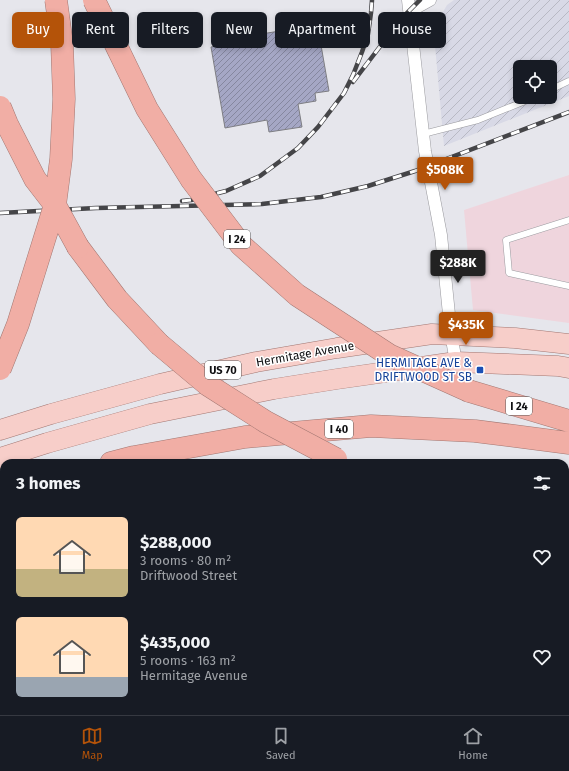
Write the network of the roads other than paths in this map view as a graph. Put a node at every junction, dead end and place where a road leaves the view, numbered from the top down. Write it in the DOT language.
graph roads {
  1 [pos="56,0"];
  2 [pos="94,0"];
  3 [pos="430,0"];
  4 [pos="409,5"];
  5 [pos="569,82"];
  6 [pos="557,87"];
  7 [pos="518,104"];
  8 [pos="0,107"];
  9 [pos="423,134"];
  10 [pos="569,220"];
  11 [pos="569,286"];
  12 [pos="451,334"];
  13 [pos="569,344"];
  14 [pos="456,362"];
  15 [pos="569,368"];
  16 [pos="0,369"];
  17 [pos="569,421"];
  18 [pos="0,430"];
  19 [pos="569,443"];
  20 [pos="0,458"];
  21 [pos="126,459"];
  22 [pos="336,459"];
  1 -- 16 [label="highway, bridge"];
  2 -- 17 [label="highway, I 24, bridge"];
  3 -- 4 [label="street"];
  4 -- 9 [label="street"];
  5 -- 6 [label="lane"];
  7 -- 9 [label="lane"];
  8 -- 22 [label="highway, bridge"];
  9 -- 12 [label="street"];
  10 -- 11 [label="lane"];
  12 -- 13 [label="main road, Hermitage Avenue / US 70"];
  12 -- 14 [label="street"];
  12 -- 18 [label="main road, Hermitage Avenue / US 70"];
  14 -- 15 [label="main road, US 70"];
  14 -- 20 [label="main road, US 70"];
  19 -- 21 [label="highway, I 40"];
}
